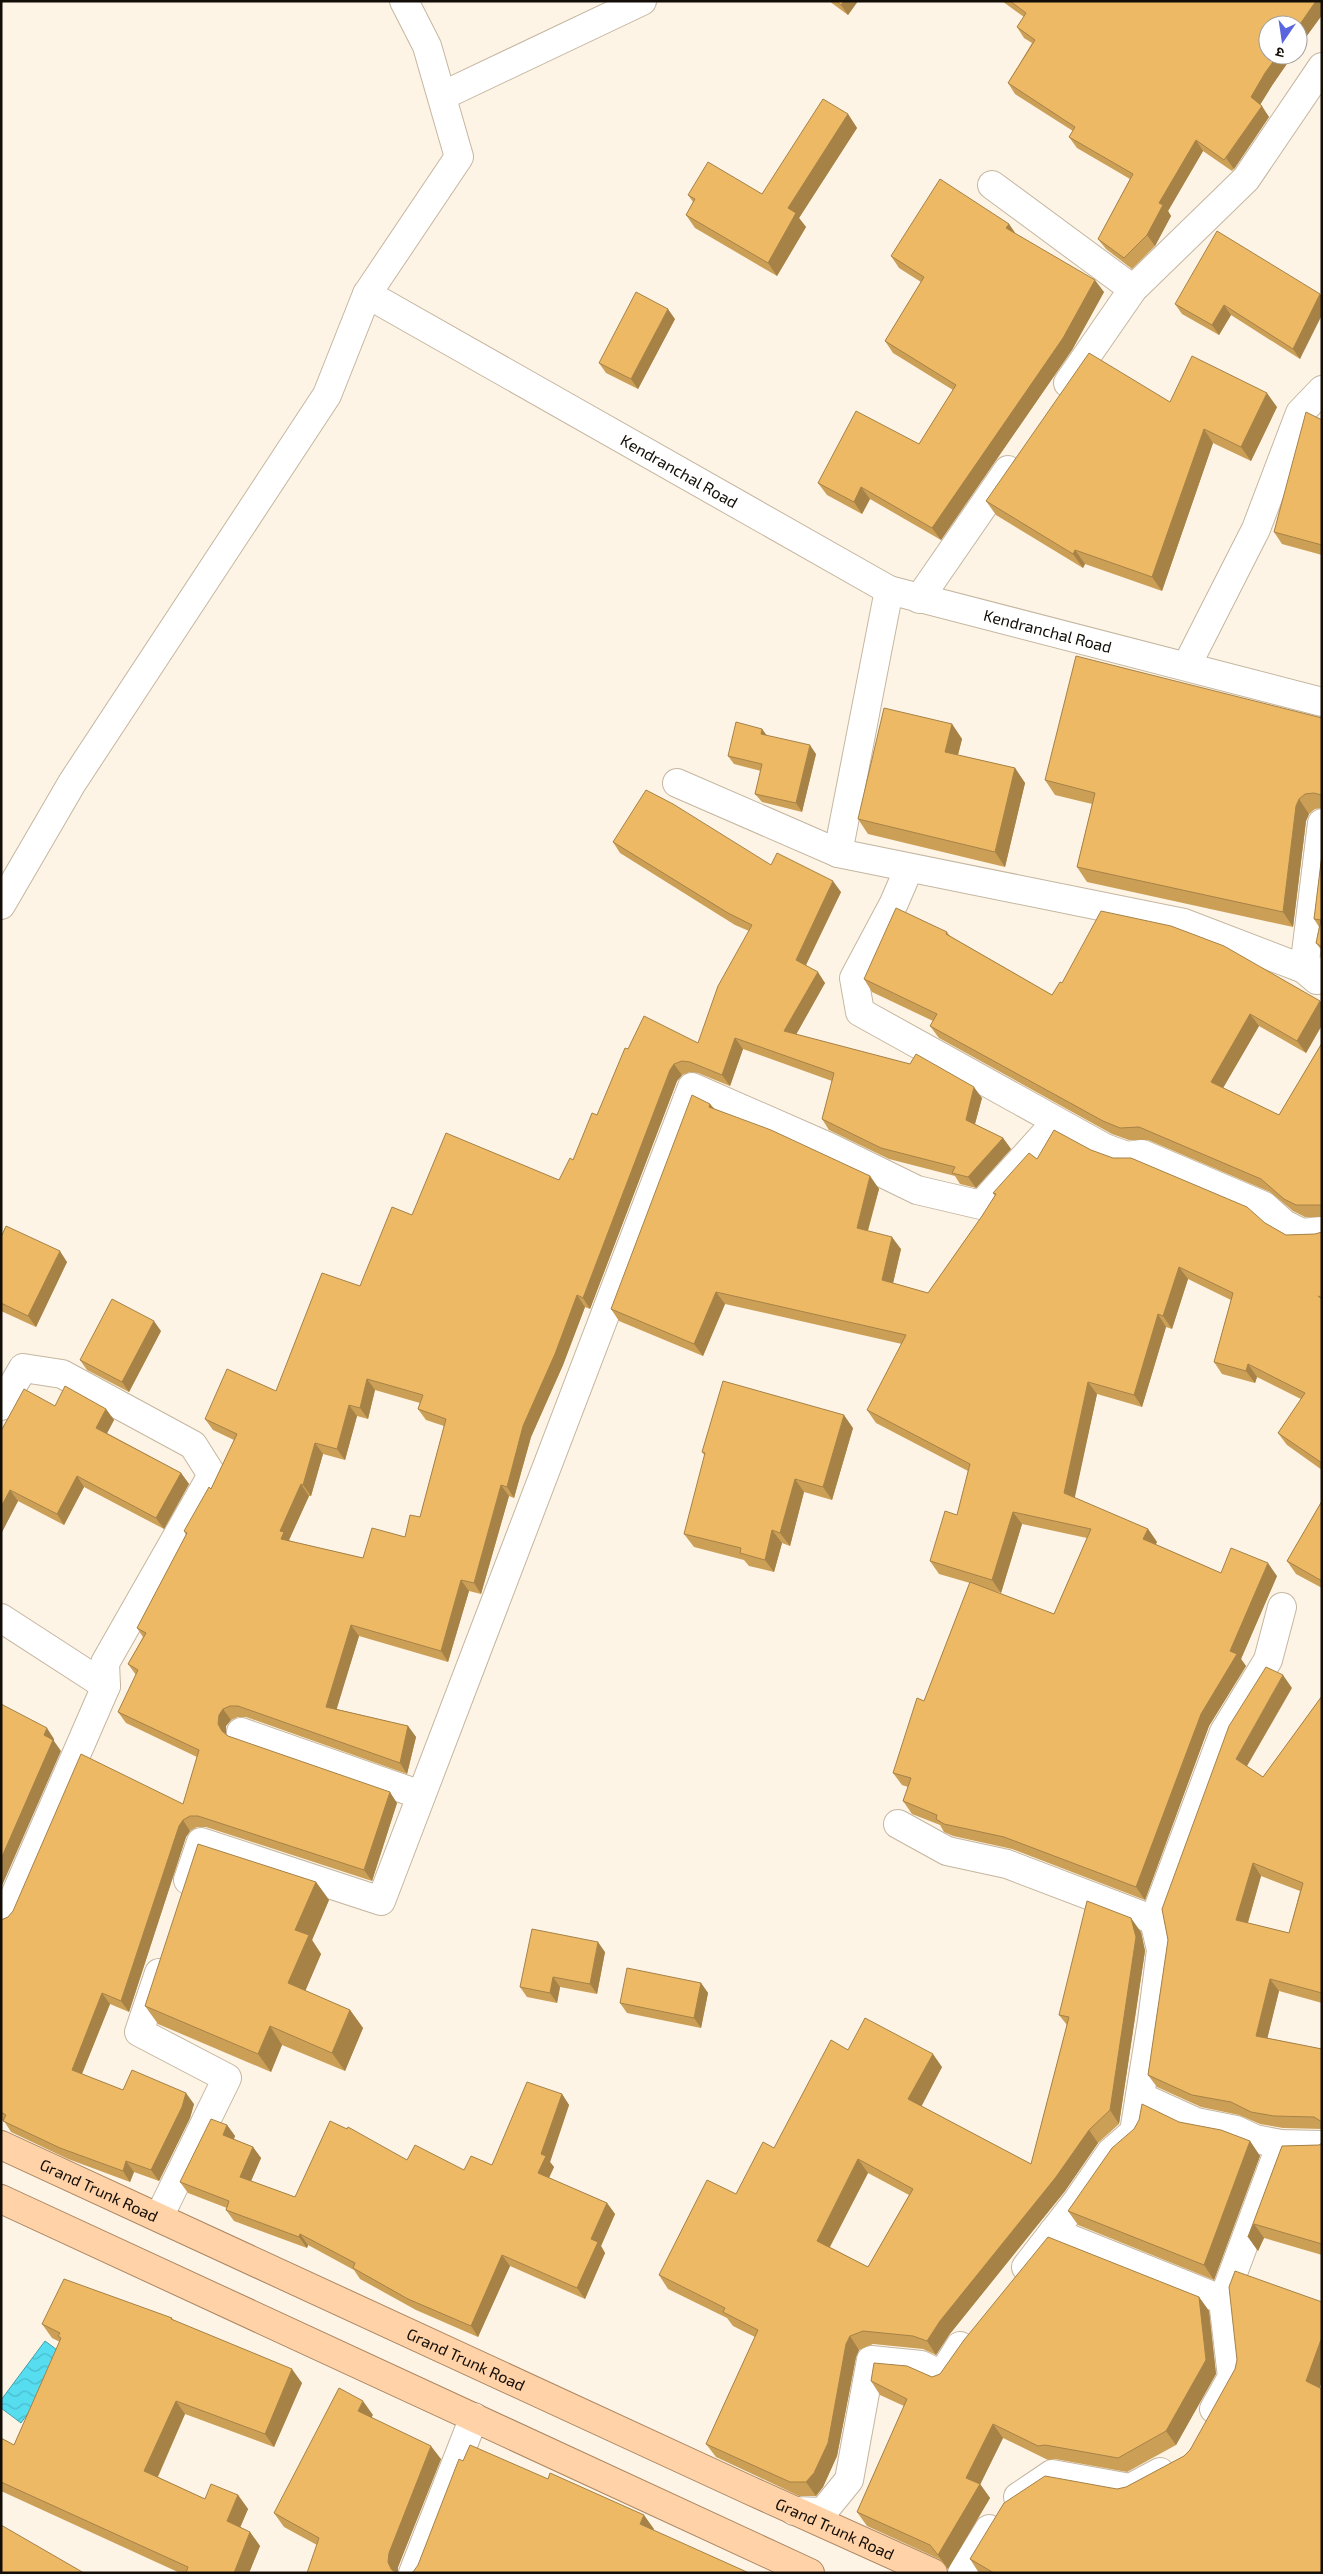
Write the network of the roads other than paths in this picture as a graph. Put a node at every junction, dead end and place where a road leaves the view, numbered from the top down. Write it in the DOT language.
graph roads {
  1 [pos="404,1"];
  2 [pos="642,1"];
  3 [pos="1322,67"];
  4 [pos="442,96"];
  5 [pos="992,185"];
  6 [pos="1133,289"];
  7 [pos="367,294"];
  8 [pos="1322,390"];
  9 [pos="1054,403"];
  10 [pos="1021,452"];
  11 [pos="889,590"];
  12 [pos="919,599"];
  13 [pos="1187,665"];
  14 [pos="1322,702"];
  15 [pos="677,783"];
  16 [pos="1322,823"];
  17 [pos="838,853"];
  18 [pos="909,868"];
  19 [pos="1,905"];
  20 [pos="1316,975"];
  21 [pos="1056,1122"];
  22 [pos="1322,1231"];
  23 [pos="1,1406"];
  24 [pos="1282,1607"];
  25 [pos="1,1618"];
  26 [pos="106,1686"];
  27 [pos="241,1732"];
  28 [pos="422,1795"];
  29 [pos="898,1824"];
  30 [pos="180,1906"];
  31 [pos="6,1916"];
  32 [pos="1154,1920"];
  33 [pos="166,1951"];
  34 [pos="1141,2097"];
  35 [pos="1281,2144"];
  36 [pos="1,2145"];
  37 [pos="1322,2145"];
  38 [pos="1,2199"];
  39 [pos="159,2217"];
  40 [pos="1053,2232"];
  41 [pos="1008,2290"];
  42 [pos="1223,2300"];
  43 [pos="978,2325"];
  44 [pos="474,2417"];
  45 [pos="1200,2433"];
  46 [pos="1178,2461"];
  47 [pos="794,2511"];
  48 [pos="413,2573"];
  49 [pos="810,2573"];
  50 [pos="933,2573"];
  51 [pos="962,2573"];
  1 -- 4 [label="street"];
  2 -- 4 [label="street"];
  3 -- 6 [label="street"];
  4 -- 7 [label="street"];
  5 -- 6 [label="street"];
  6 -- 9 [label="street"];
  7 -- 11 [label="street, Kendranchal Road"];
  7 -- 19 [label="street"];
  8 -- 13 [label="street"];
  10 -- 12 [label="street"];
  11 -- 12 [label="street, Kendranchal Road"];
  11 -- 17 [label="street"];
  12 -- 13 [label="street, Kendranchal Road"];
  13 -- 14 [label="street, Kendranchal Road"];
  15 -- 17 [label="street"];
  16 -- 20 [label="street"];
  17 -- 18 [label="street"];
  18 -- 20 [label="street"];
  18 -- 21 [label="street"];
  21 -- 22 [label="street"];
  21 -- 28 [label="street"];
  23 -- 26 [label="street"];
  24 -- 32 [label="street"];
  25 -- 26 [label="street"];
  26 -- 31 [label="street"];
  27 -- 28 [label="street"];
  28 -- 30 [label="street"];
  29 -- 32 [label="street"];
  32 -- 34 [label="street"];
  33 -- 39 [label="street"];
  34 -- 35 [label="street"];
  34 -- 40 [label="street"];
  35 -- 37 [label="street"];
  35 -- 42 [label="street"];
  36 -- 39 [label="highway, Grand Trunk Road"];
  38 -- 44 [label="highway"];
  39 -- 47 [label="highway, Grand Trunk Road"];
  40 -- 41 [label="street"];
  40 -- 42 [label="street"];
  42 -- 45 [label="street"];
  43 -- 47 [label="street"];
  44 -- 48 [label="street"];
  44 -- 49 [label="highway"];
  46 -- 51 [label="street"];
  47 -- 50 [label="highway, Grand Trunk Road"];
}
